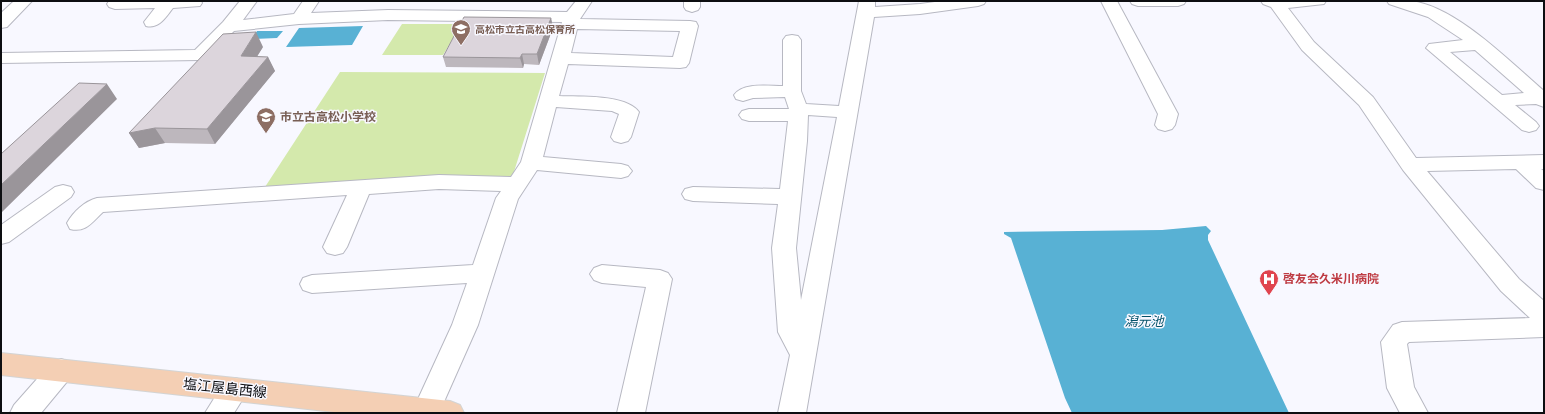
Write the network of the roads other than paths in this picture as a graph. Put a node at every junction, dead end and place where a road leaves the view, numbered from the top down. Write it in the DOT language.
graph roads {
  1 [pos="24,1"];
  2 [pos="117,1"];
  3 [pos="249,1"];
  4 [pos="311,1"];
  5 [pos="978,1"];
  6 [pos="1109,1"];
  7 [pos="1138,1"];
  8 [pos="1178,1"];
  9 [pos="1318,1"];
  10 [pos="1395,1"];
  11 [pos="170,2"];
  12 [pos="1273,2"];
  13 [pos="194,3"];
  14 [pos="1419,4"];
  15 [pos="867,6"];
  16 [pos="391,8"];
  17 [pos="486,8"];
  18 [pos="576,14"];
  19 [pos="299,19"];
  20 [pos="152,22"];
  21 [pos="1,23"];
  22 [pos="229,26"];
  23 [pos="792,40"];
  24 [pos="1479,44"];
  25 [pos="1,58"];
  26 [pos="560,58"];
  27 [pos="743,95"];
  28 [pos="1542,99"];
  29 [pos="548,101"];
  30 [pos="1498,101"];
  31 [pos="796,105"];
  32 [pos="848,112"];
  33 [pos="749,115"];
  34 [pos="1165,125"];
  35 [pos="1529,126"];
  36 [pos="621,137"];
  37 [pos="1544,162"];
  38 [pos="530,163"];
  39 [pos="1522,163"];
  40 [pos="1410,165"];
  41 [pos="621,171"];
  42 [pos="1544,183"];
  43 [pos="516,184"];
  44 [pos="361,188"];
  45 [pos="63,192"];
  46 [pos="692,194"];
  47 [pos="790,197"];
  48 [pos="78,223"];
  49 [pos="1,236"];
  50 [pos="335,247"];
  51 [pos="482,273"];
  52 [pos="602,274"];
  53 [pos="312,284"];
  54 [pos="1544,316"];
  55 [pos="1544,327"];
  56 [pos="803,355"];
  57 [pos="1,364"];
  58 [pos="61,370"];
  59 [pos="235,390"];
  60 [pos="439,412"];
  61 [pos="24,413"];
  62 [pos="219,413"];
  63 [pos="631,413"];
  64 [pos="792,413"];
  65 [pos="1414,413"];
  1 -- 21 [label="street"];
  2 -- 11 [label="street"];
  3 -- 22 [label="street"];
  4 -- 19 [label="street"];
  5 -- 15 [label="street"];
  6 -- 34 [label="street"];
  7 -- 8 [label="street"];
  9 -- 12 [label="street"];
  10 -- 14 [label="street"];
  11 -- 13 [label="street"];
  11 -- 20 [label="street"];
  12 -- 40 [label="street"];
  14 -- 24 [label="street"];
  15 -- 32 [label="street"];
  16 -- 17 [label="street"];
  16 -- 19 [label="street"];
  17 -- 18 [label="street"];
  18 -- 26 [label="street"];
  18 -- 26 [label="street"];
  19 -- 22 [label="street"];
  22 -- 25 [label="street"];
  23 -- 31 [label="street"];
  24 -- 28 [label="street"];
  24 -- 30 [label="street"];
  26 -- 29 [label="street"];
  27 -- 31 [label="street"];
  28 -- 30 [label="street"];
  29 -- 36 [label="street"];
  29 -- 38 [label="street"];
  30 -- 35 [label="street"];
  31 -- 32 [label="street"];
  31 -- 33 [label="street"];
  31 -- 47 [label="street"];
  32 -- 56 [label="street"];
  37 -- 39 [label="street"];
  38 -- 41 [label="street"];
  38 -- 43 [label="street"];
  39 -- 40 [label="street"];
  39 -- 42 [label="street"];
  40 -- 54 [label="street"];
  43 -- 44 [label="street"];
  43 -- 51 [label="street"];
  44 -- 48 [label="street"];
  44 -- 50 [label="street"];
  45 -- 49 [label="street"];
  46 -- 47 [label="street"];
  47 -- 56 [label="street"];
  51 -- 53 [label="street"];
  51 -- 60 [label="street"];
  52 -- 63 [label="street"];
  55 -- 65 [label="street"];
  56 -- 64 [label="street"];
  57 -- 58 [label="main road, 塩江屋島西線"];
  58 -- 59 [label="main road, 塩江屋島西線"];
  58 -- 61 [label="street"];
  59 -- 60 [label="main road, 塩江屋島西線"];
  59 -- 62 [label="street"];
}
